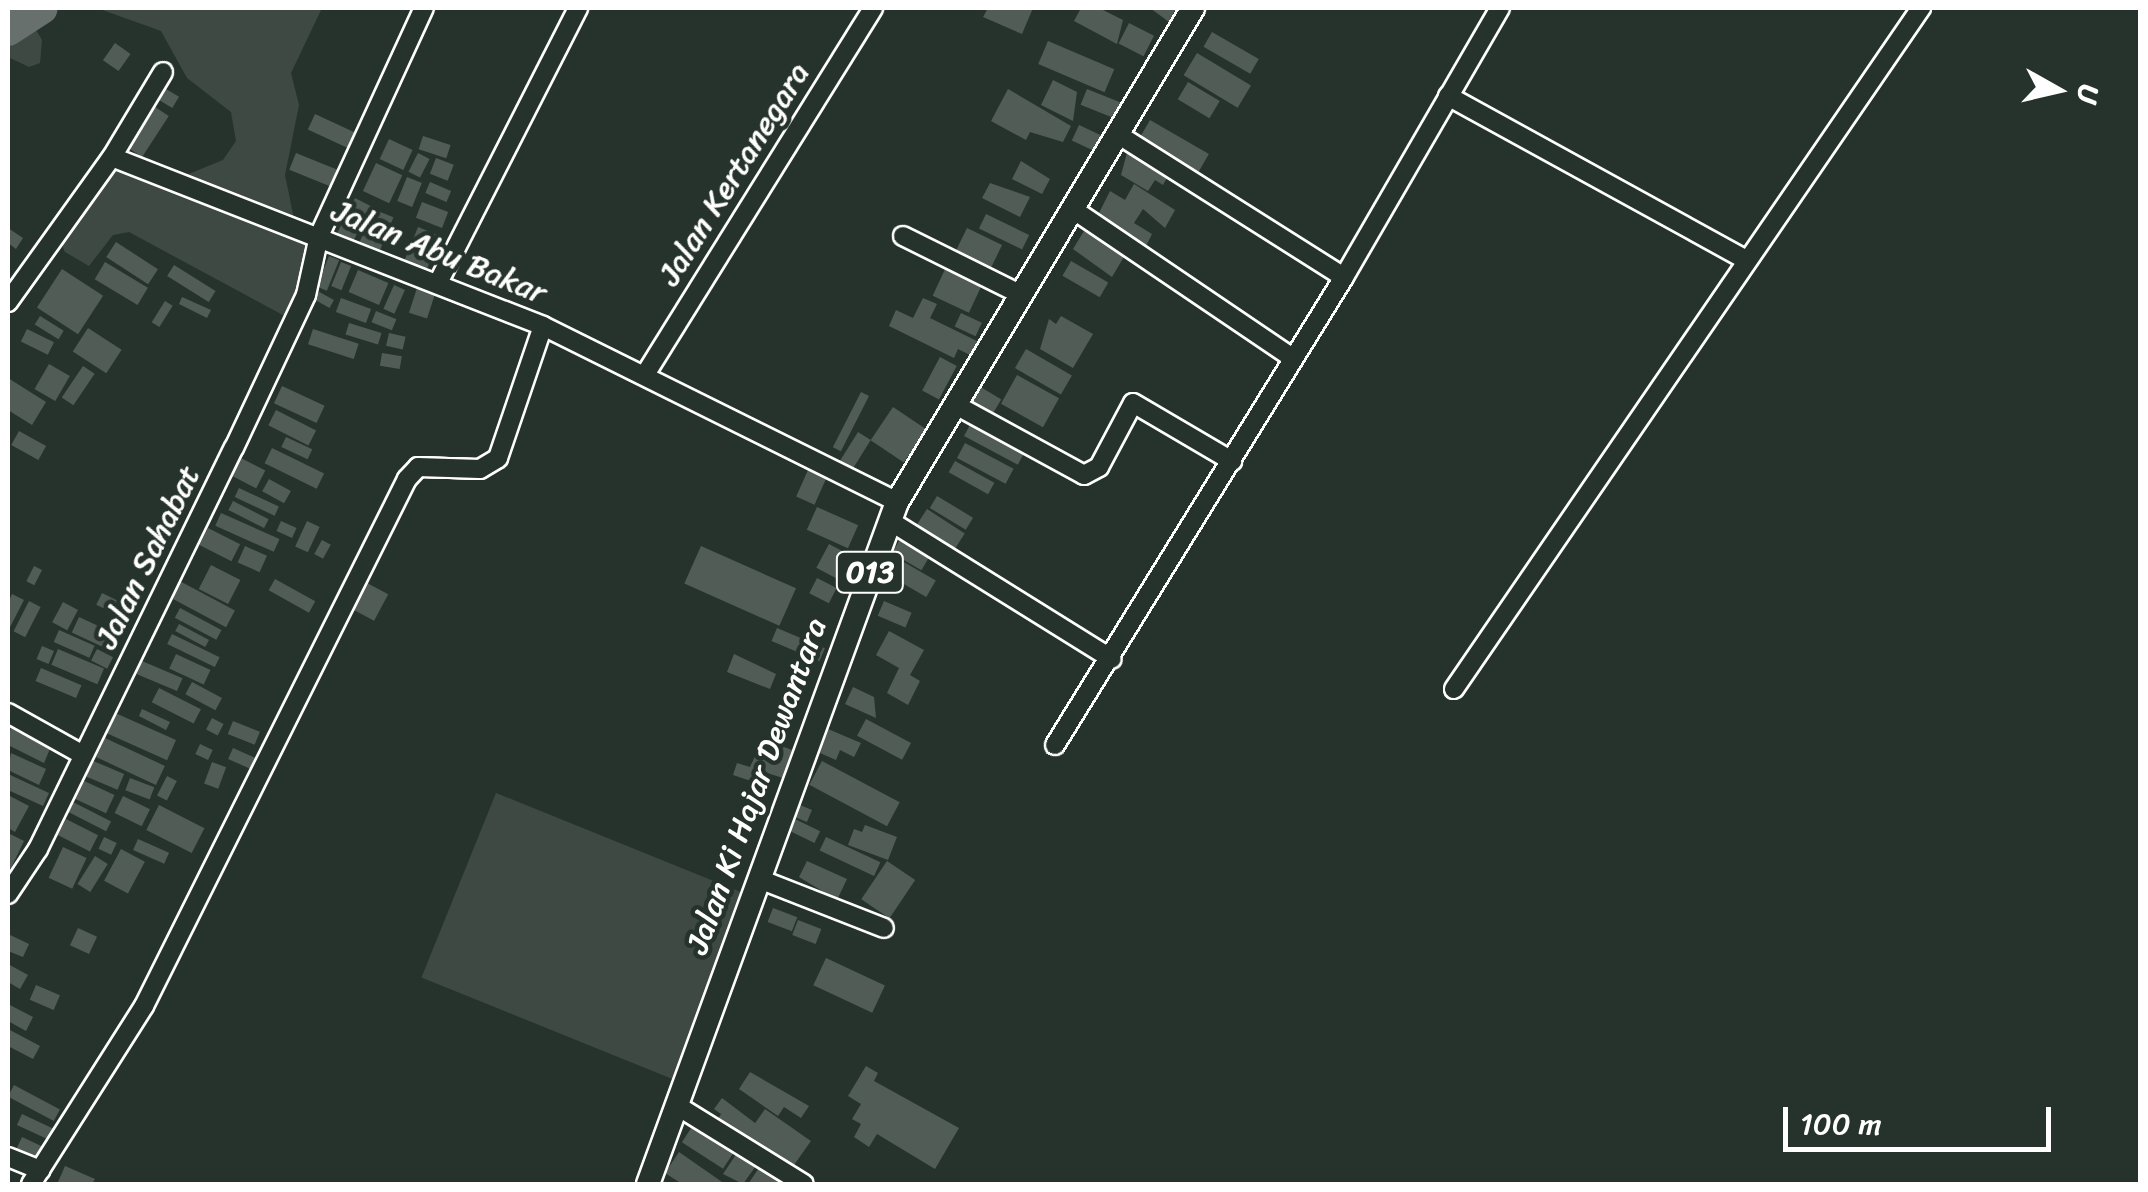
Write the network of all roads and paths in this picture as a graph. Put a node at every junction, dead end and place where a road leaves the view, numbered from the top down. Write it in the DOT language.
graph roads {
  1 [pos="424,8"];
  2 [pos="578,8"];
  3 [pos="874,8"];
  4 [pos="1193,8"];
  5 [pos="1500,8"];
  6 [pos="1922,8"];
  7 [pos="163,72"];
  8 [pos="1448,96"];
  9 [pos="1119,135"];
  10 [pos="112,157"];
  11 [pos="1074,210"];
  12 [pos="319,236"];
  13 [pos="903,236"];
  14 [pos="1746,260"];
  15 [pos="1344,276"];
  16 [pos="438,283"];
  17 [pos="1020,294"];
  18 [pos="8,302"];
  19 [pos="544,326"];
  20 [pos="1291,357"];
  21 [pos="646,373"];
  22 [pos="954,404"];
  23 [pos="1232,461"];
  24 [pos="893,512"];
  25 [pos="1112,659"];
  26 [pos="1454,689"];
  27 [pos="8,713"];
  28 [pos="1055,745"];
  29 [pos="83,755"];
  30 [pos="15,875"];
  31 [pos="759,878"];
  32 [pos="8,894"];
  33 [pos="884,928"];
  34 [pos="676,1106"];
  35 [pos="8,1156"];
  36 [pos="36,1177"];
  37 [pos="648,1184"];
  38 [pos="804,1184"];
  1 -- 12 [label="street, Jalan Sahabat"];
  2 -- 16 [label="street"];
  3 -- 21 [label="street, Jalan Kertanegara"];
  4 -- 9 [label="main road, Jalan Ki Hajar Dewantara / 013"];
  5 -- 8 [label="street"];
  6 -- 14 [label="street"];
  7 -- 10 [label="street"];
  8 -- 14 [label="street"];
  8 -- 15 [label="street"];
  9 -- 11 [label="main road, Jalan Ki Hajar Dewantara / 013"];
  9 -- 15 [label="street"];
  10 -- 12 [label="street, Jalan Abu Bakar"];
  10 -- 18 [label="street"];
  11 -- 17 [label="main road, Jalan Ki Hajar Dewantara / 013"];
  11 -- 20 [label="street"];
  12 -- 16 [label="street, Jalan Abu Bakar"];
  12 -- 29 [label="street, Jalan Sahabat"];
  13 -- 17 [label="street"];
  14 -- 26 [label="street"];
  15 -- 20 [label="street"];
  16 -- 19 [label="street, Jalan Abu Bakar"];
  17 -- 22 [label="main road, Jalan Ki Hajar Dewantara / 013"];
  19 -- 21 [label="street, Jalan Abu Bakar"];
  19 -- 36 [label="street"];
  20 -- 23 [label="street"];
  21 -- 24 [label="street, Jalan Abu Bakar"];
  22 -- 23 [label="street"];
  22 -- 24 [label="main road, Jalan Ki Hajar Dewantara / 013"];
  23 -- 25 [label="street"];
  24 -- 25 [label="street, Jalan Abu Bakar"];
  24 -- 31 [label="main road, Jalan Ki Hajar Dewantara / 013"];
  25 -- 28 [label="street"];
  27 -- 29 [label="street"];
  29 -- 30 [label="street, Jalan Sahabat"];
  30 -- 32 [label="street, Jalan Sahabat"];
  31 -- 33 [label="street"];
  31 -- 34 [label="main road, Jalan Ki Hajar Dewantara / 013"];
  34 -- 37 [label="main road, Jalan Ki Hajar Dewantara / 013"];
  34 -- 38 [label="street"];
  35 -- 36 [label="street"];
}
